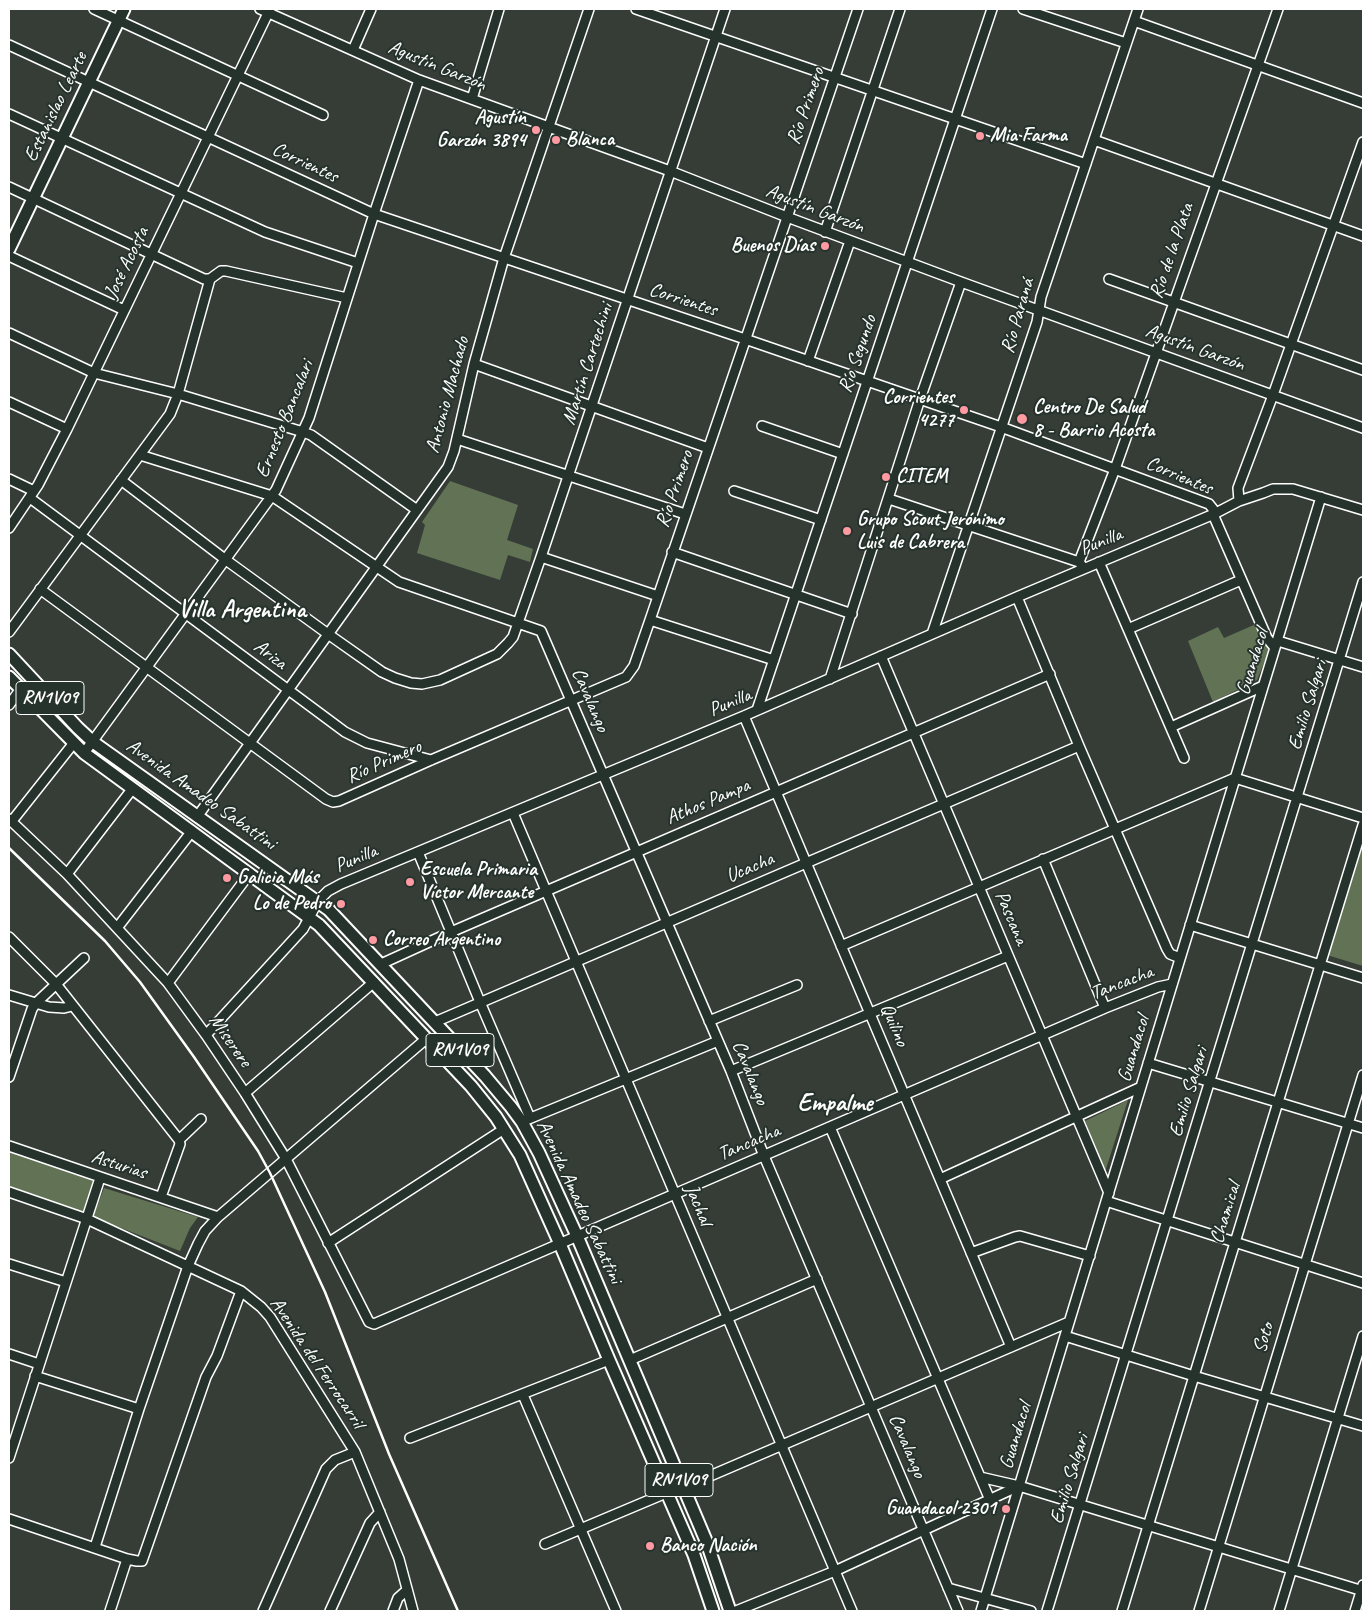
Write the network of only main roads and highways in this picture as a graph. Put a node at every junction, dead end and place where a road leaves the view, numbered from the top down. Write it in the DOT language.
graph roads {
  1 [pos="124,9"];
  2 [pos="9,250"];
  3 [pos="9,654"];
  4 [pos="9,678"];
  5 [pos="713,1611"];
  6 [pos="737,1611"];
  1 -- 2 [label="main road, Estanislao Learte"];
  3 -- 6 [label="main road, Avenida Amadeo Sabattini / RN1V09"];
  4 -- 5 [label="main road, Avenida Amadeo Sabattini / RN1V09"];
}
